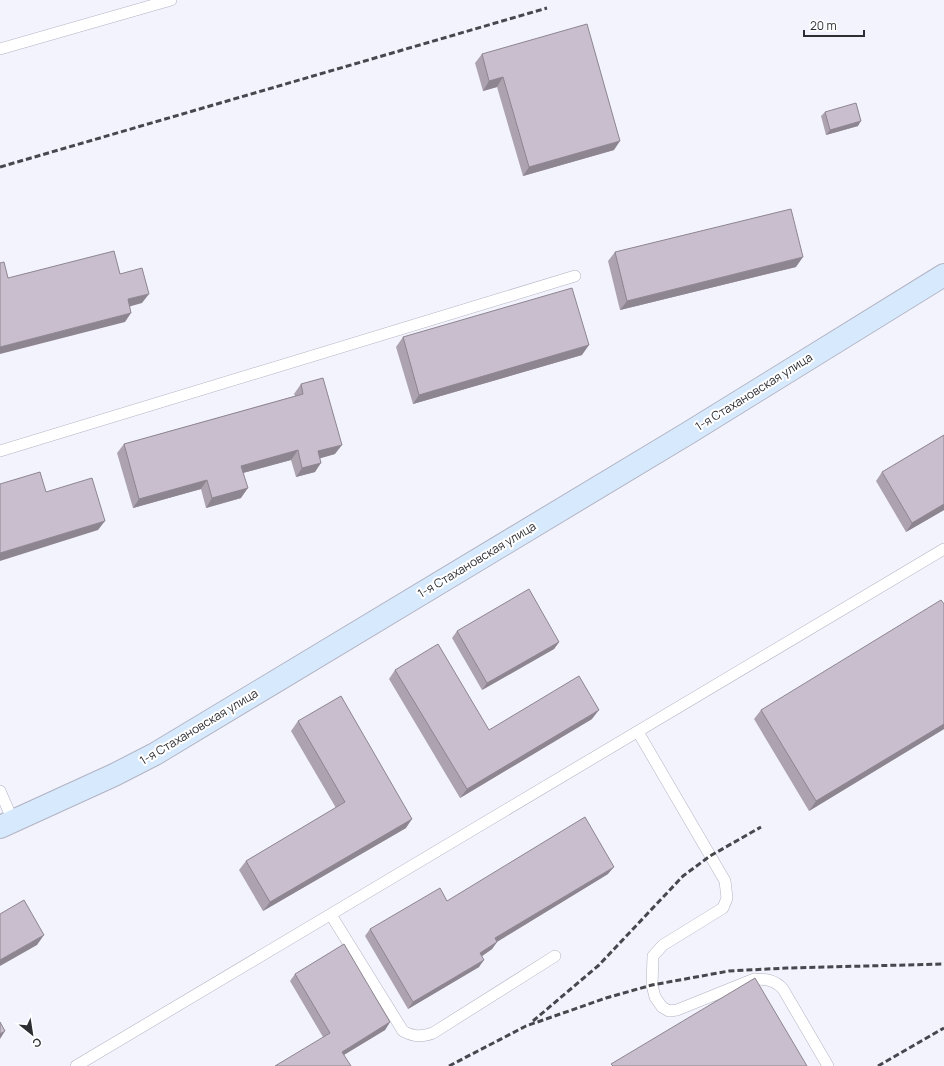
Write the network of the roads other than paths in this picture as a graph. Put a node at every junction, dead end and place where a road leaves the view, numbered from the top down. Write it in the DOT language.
graph roads {
  1 [pos="172,0"];
  2 [pos="0,49"];
  3 [pos="944,275"];
  4 [pos="575,276"];
  5 [pos="0,451"];
  6 [pos="944,550"];
  7 [pos="638,732"];
  8 [pos="0,790"];
  9 [pos="6,824"];
  10 [pos="330,915"];
  11 [pos="555,956"];
  12 [pos="76,1066"];
  13 [pos="828,1066"];
  1 -- 2 [label="lane"];
  3 -- 9 [label="main road, 1-я Стахановская улица"];
  4 -- 5 [label="lane"];
  6 -- 7 [label="lane"];
  7 -- 10 [label="lane"];
  7 -- 13 [label="lane"];
  8 -- 9 [label="lane"];
  10 -- 11 [label="lane"];
  10 -- 12 [label="lane"];
}
